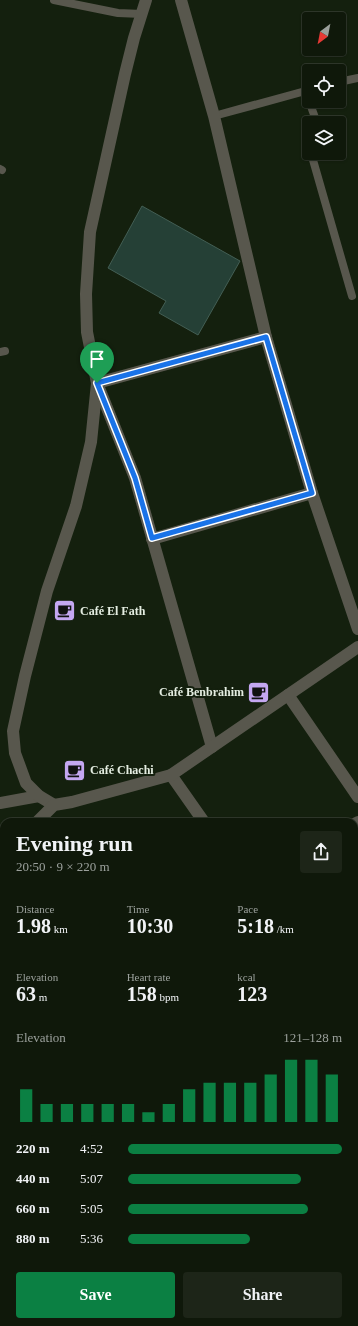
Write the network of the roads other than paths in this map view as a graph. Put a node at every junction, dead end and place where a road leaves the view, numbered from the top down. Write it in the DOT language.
graph roads {
  1 [pos="54,0"];
  2 [pos="146,0"];
  3 [pos="181,0"];
  4 [pos="142,14"];
  5 [pos="358,78"];
  6 [pos="346,81"];
  7 [pos="302,91"];
  8 [pos="214,116"];
  9 [pos="313,160"];
  10 [pos="352,296"];
  11 [pos="266,337"];
  12 [pos="97,383"];
  13 [pos="312,493"];
  14 [pos="152,538"];
  15 [pos="358,629"];
  16 [pos="358,647"];
  17 [pos="288,695"];
  18 [pos="212,747"];
  19 [pos="171,775"];
  20 [pos="39,796"];
  21 [pos="358,797"];
  22 [pos="0,803"];
  23 [pos="54,805"];
  24 [pos="41,818"];
  25 [pos="201,818"];
  1 -- 4 [label="lane"];
  2 -- 4 [label="street"];
  3 -- 8 [label="street"];
  4 -- 12 [label="street"];
  5 -- 6 [label="lane"];
  7 -- 8 [label="lane"];
  8 -- 11 [label="street"];
  9 -- 10 [label="lane"];
  11 -- 12 [label="street"];
  11 -- 13 [label="street"];
  12 -- 14 [label="street"];
  12 -- 20 [label="street"];
  13 -- 14 [label="street"];
  13 -- 15 [label="street"];
  14 -- 18 [label="street"];
  16 -- 17 [label="street"];
  17 -- 18 [label="street"];
  17 -- 21 [label="street"];
  18 -- 19 [label="street"];
  19 -- 23 [label="street"];
  19 -- 25 [label="street"];
  20 -- 22 [label="street"];
  20 -- 23 [label="street"];
  23 -- 24 [label="street"];
}
